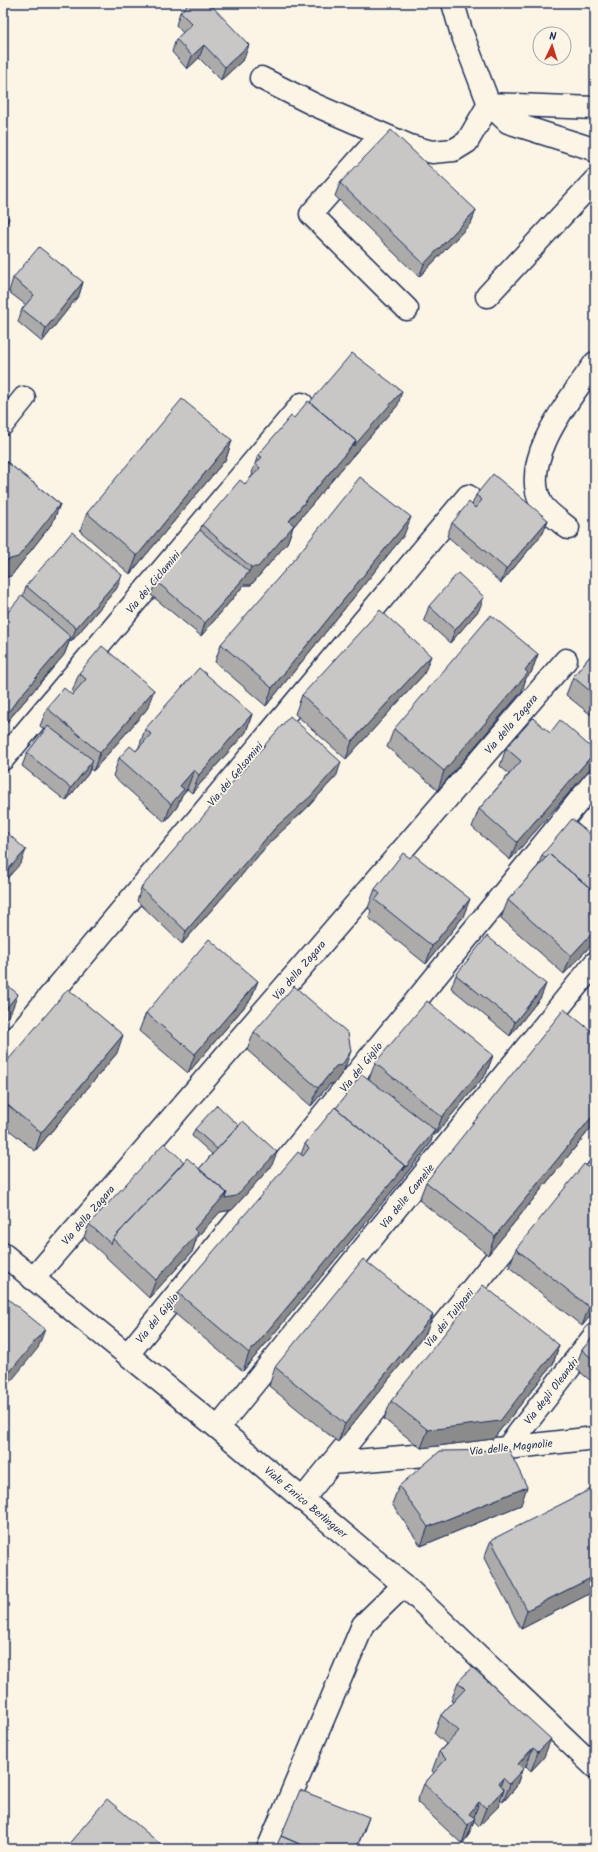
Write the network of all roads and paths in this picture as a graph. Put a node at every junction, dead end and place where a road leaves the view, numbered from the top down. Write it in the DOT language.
graph roads {
  1 [pos="453,3"];
  2 [pos="261,78"];
  3 [pos="489,104"];
  4 [pos="595,108"];
  5 [pos="382,134"];
  6 [pos="595,151"];
  7 [pos="595,180"];
  8 [pos="487,296"];
  9 [pos="407,309"];
  10 [pos="595,364"];
  11 [pos="24,398"];
  12 [pos="302,404"];
  13 [pos="3,424"];
  14 [pos="468,496"];
  15 [pos="568,528"];
  16 [pos="566,660"];
  17 [pos="3,760"];
  18 [pos="595,781"];
  19 [pos="595,963"];
  20 [pos="3,1052"];
  21 [pos="595,1136"];
  22 [pos="3,1254"];
  23 [pos="33,1279"];
  24 [pos="595,1335"];
  25 [pos="128,1354"];
  26 [pos="218,1428"];
  27 [pos="595,1438"];
  28 [pos="507,1448"];
  29 [pos="332,1463"];
  30 [pos="303,1499"];
  31 [pos="404,1585"];
  32 [pos="595,1767"];
  33 [pos="268,1849"];
  1 -- 3 [label="street"];
  2 -- 5 [label="street"];
  3 -- 4 [label="street"];
  3 -- 5 [label="street"];
  3 -- 6 [label="street"];
  5 -- 9 [label="street"];
  7 -- 8 [label="street"];
  10 -- 15 [label="street"];
  11 -- 13 [label="street"];
  12 -- 17 [label="street, Via dei Ciclamini"];
  14 -- 20 [label="street, Via dei Gelsomini"];
  16 -- 23 [label="street, Via della Zagara"];
  18 -- 25 [label="street, Via del Giglio"];
  19 -- 26 [label="street, Via delle Camelie"];
  21 -- 29 [label="street, Via dei Tulipani"];
  22 -- 23 [label="street, Viale Enrico Berlinguer"];
  23 -- 25 [label="street, Viale Enrico Berlinguer"];
  24 -- 28 [label="street, Via degli Oleandri"];
  25 -- 26 [label="street, Viale Enrico Berlinguer"];
  26 -- 30 [label="street, Viale Enrico Berlinguer"];
  27 -- 28 [label="street, Via delle Magnolie"];
  28 -- 29 [label="street, Via delle Magnolie"];
  29 -- 30 [label="street, Via dei Tulipani"];
  30 -- 31 [label="street, Viale Enrico Berlinguer"];
  31 -- 32 [label="street, Viale Enrico Berlinguer"];
  31 -- 33 [label="street"];
}
